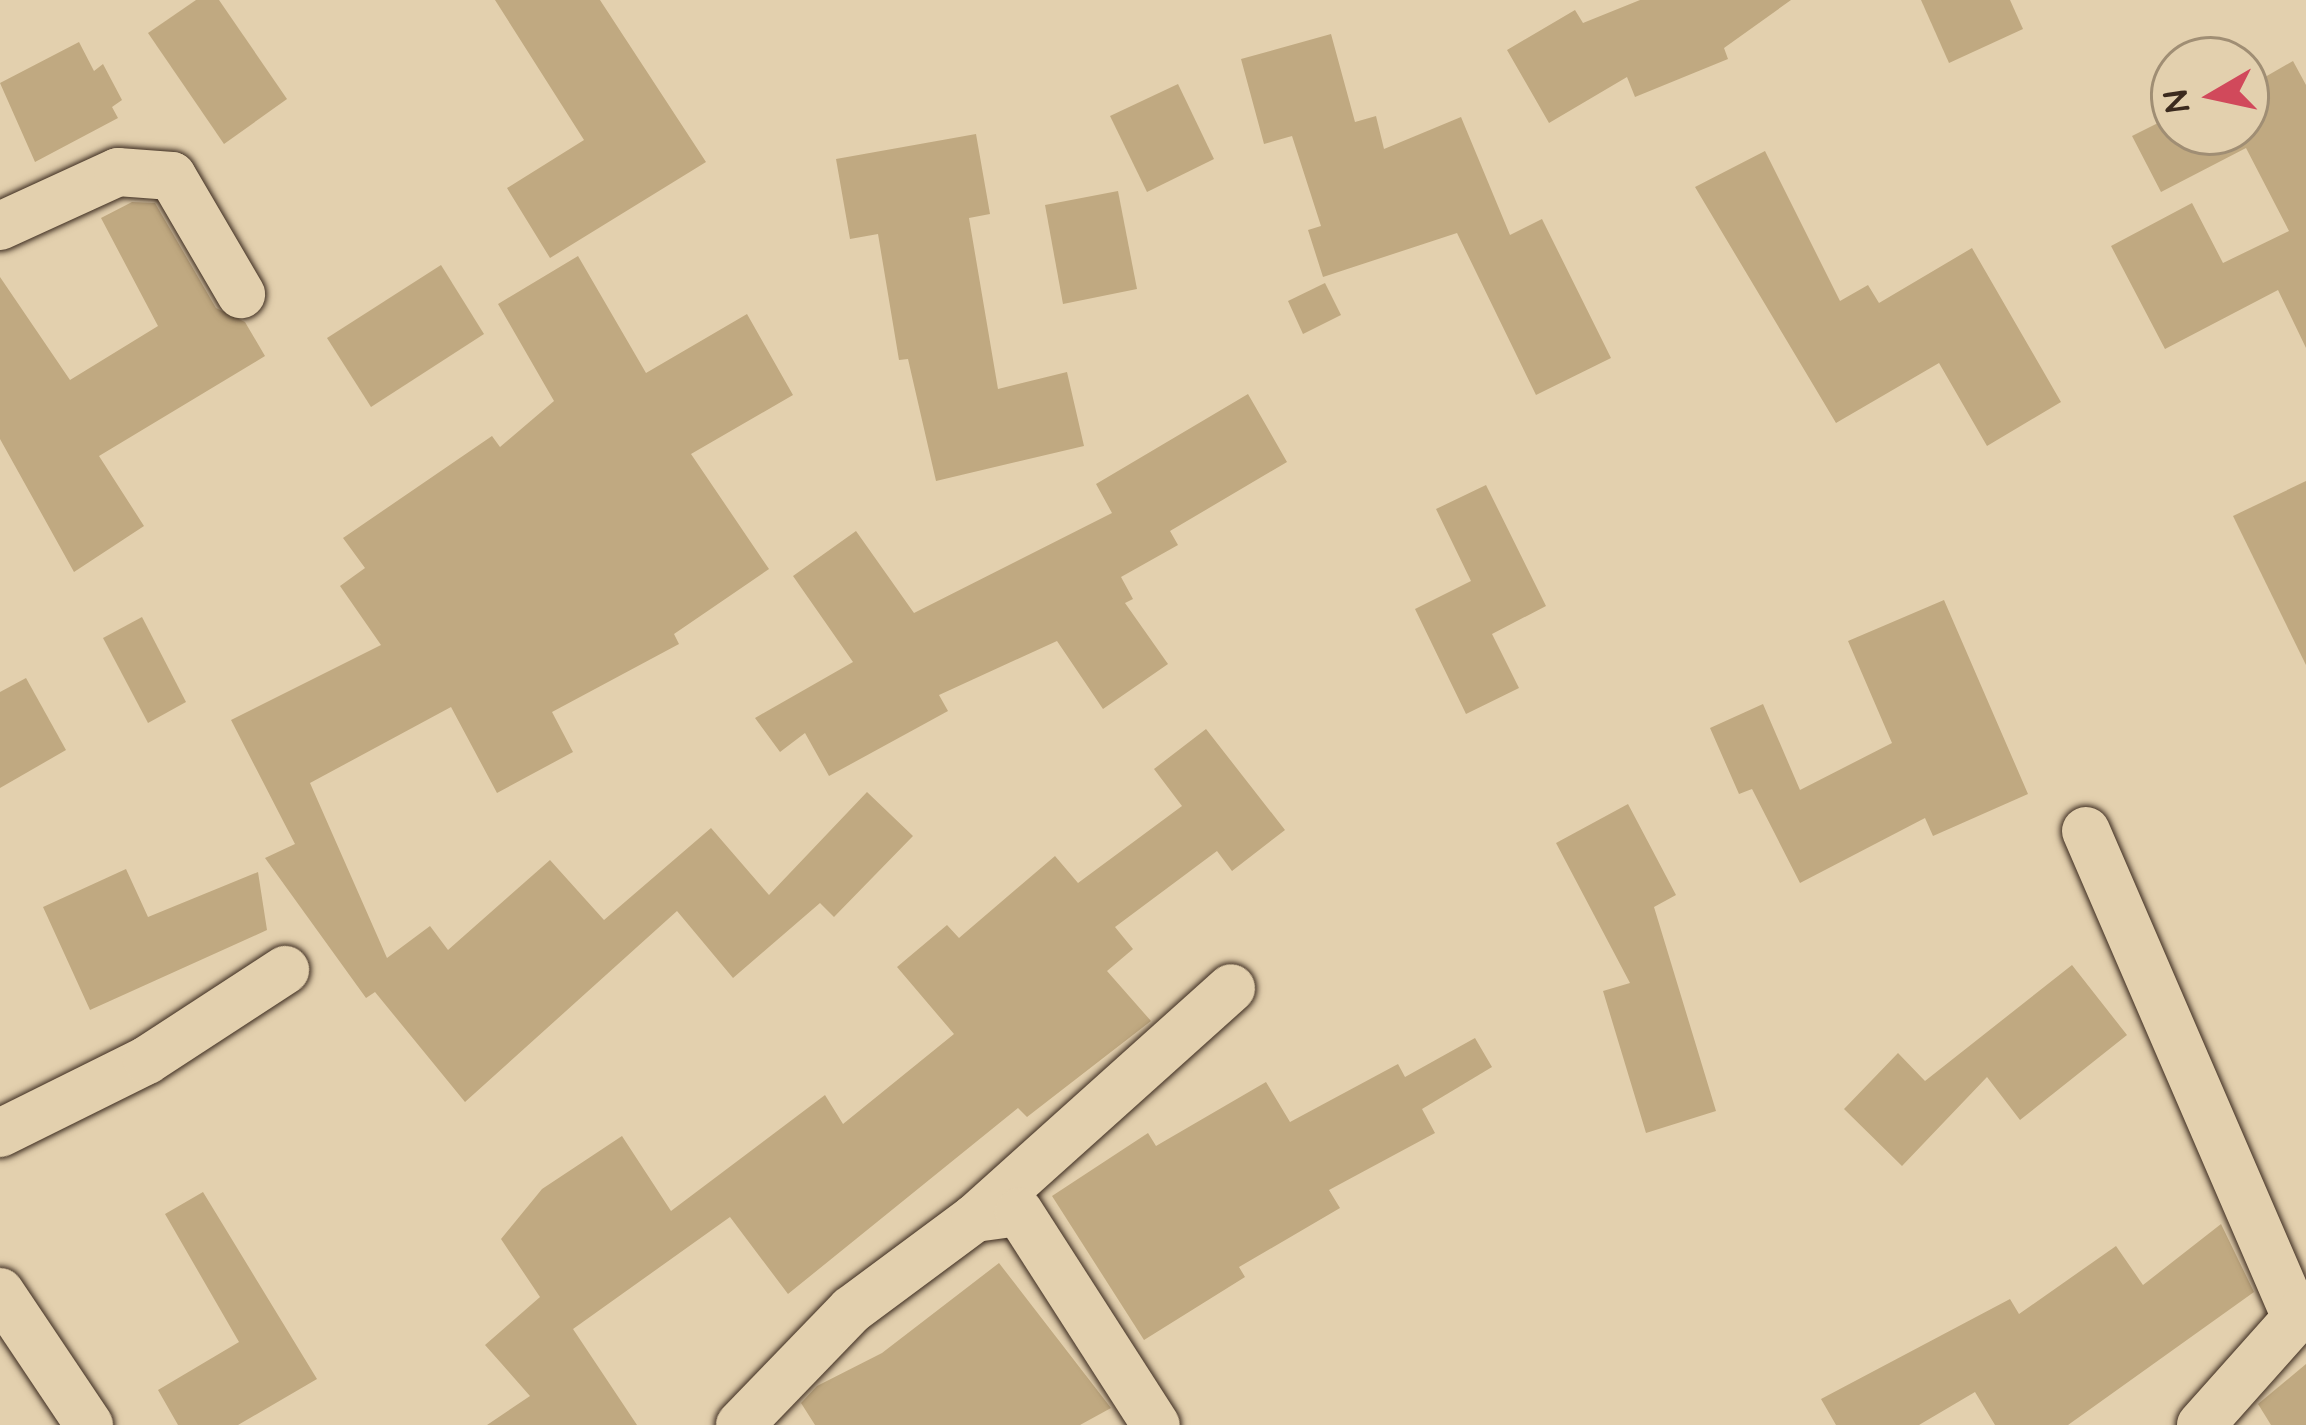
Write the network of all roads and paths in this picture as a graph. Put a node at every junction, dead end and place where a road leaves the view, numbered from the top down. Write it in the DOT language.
graph roads {
  1 [pos="0,226"];
  2 [pos="241,294"];
  3 [pos="2086,831"];
  4 [pos="285,970"];
  5 [pos="1232,988"];
  6 [pos="0,1133"];
  7 [pos="976,1218"];
  8 [pos="0,1292"];
  9 [pos="2300,1310"];
  10 [pos="89,1425"];
  11 [pos="740,1425"];
  12 [pos="1156,1425"];
  13 [pos="2201,1425"];
  1 -- 2 [label="street"];
  3 -- 9 [label="street"];
  4 -- 6 [label="street"];
  5 -- 7 [label="street"];
  7 -- 11 [label="street"];
  7 -- 12 [label="street"];
  8 -- 10 [label="street"];
  9 -- 13 [label="street"];
}
